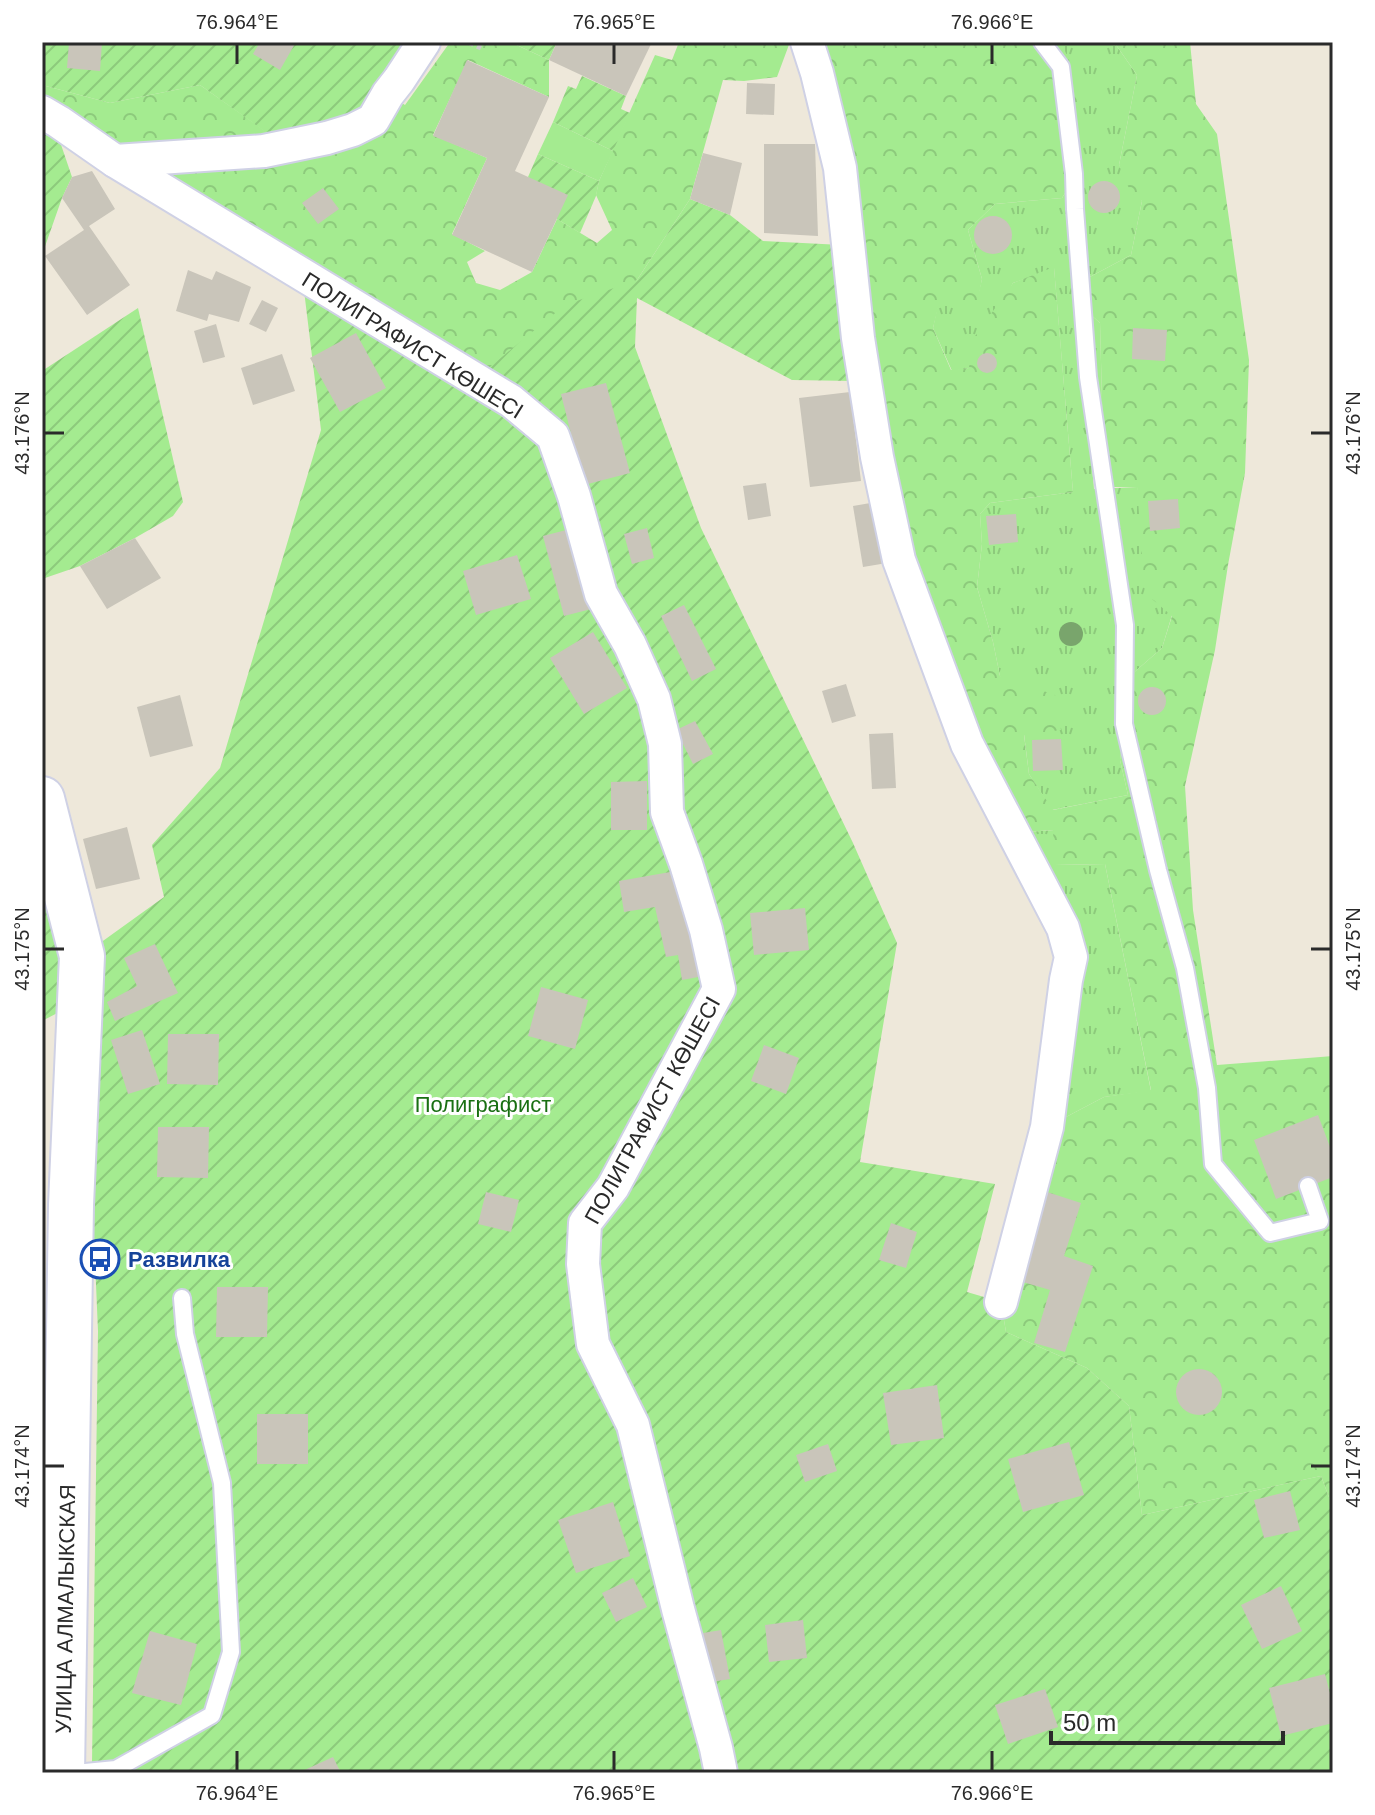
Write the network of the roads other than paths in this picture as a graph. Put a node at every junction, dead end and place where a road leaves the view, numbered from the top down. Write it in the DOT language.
graph roads {
  1 [pos="424,42"];
  2 [pos="807,42"];
  3 [pos="1042,42"];
  4 [pos="42,112"];
  5 [pos="115,161"];
  6 [pos="42,799"];
  7 [pos="1308,1186"];
  8 [pos="56,1200"];
  9 [pos="182,1298"];
  10 [pos="1001,1302"];
  11 [pos="62,1773"];
  12 [pos="75,1773"];
  13 [pos="721,1773"];
  1 -- 5 [label="street"];
  2 -- 10 [label="street"];
  3 -- 7 [label="lane"];
  4 -- 5 [label="street, ПОЛИГРАФИСТ КӨШЕСІ"];
  5 -- 13 [label="street, ПОЛИГРАФИСТ КӨШЕСІ"];
  6 -- 8 [label="street, УЛИЦА АЛМАЛЫКСКАЯ"];
  8 -- 11 [label="street, УЛИЦА АЛМАЛЫКСКАЯ"];
  9 -- 12 [label="lane"];
}
